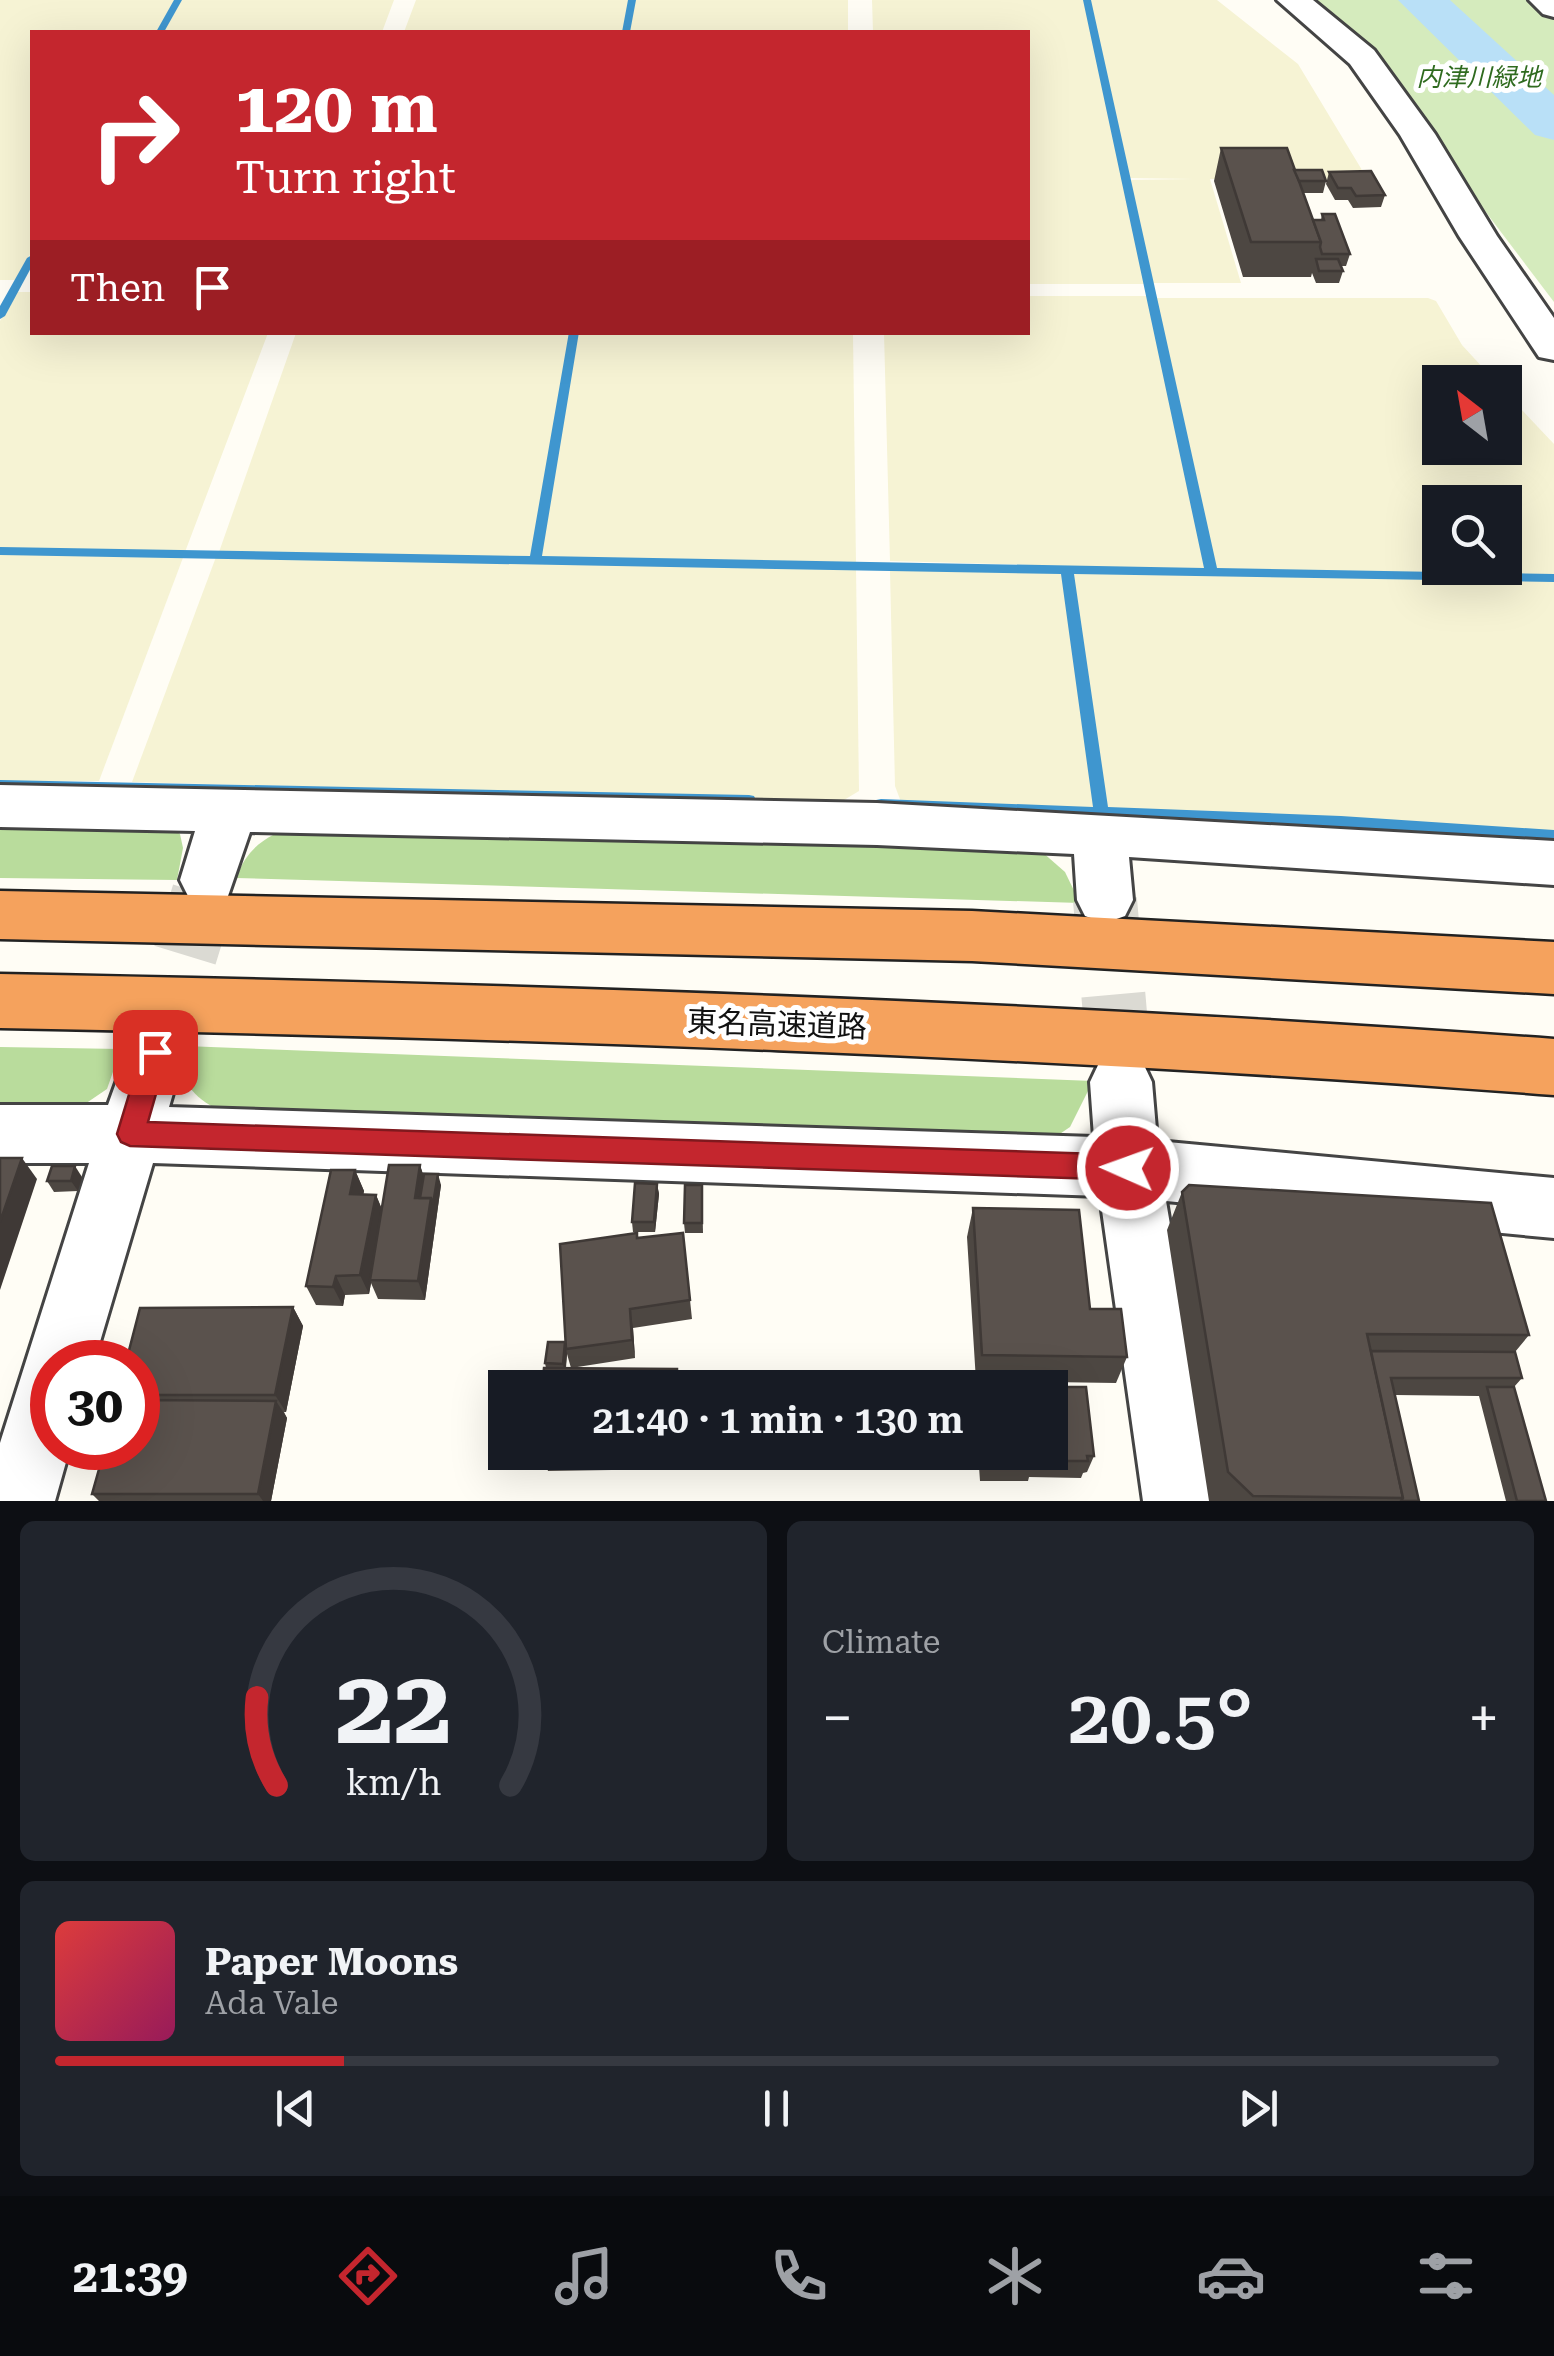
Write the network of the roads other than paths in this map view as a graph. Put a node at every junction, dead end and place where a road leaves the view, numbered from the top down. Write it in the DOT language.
graph roads {
  1 [pos="1293,0"];
  2 [pos="1545,0"];
  3 [pos="1554,7"];
  4 [pos="1554,348"];
  5 [pos="0,806"];
  6 [pos="228,813"];
  7 [pos="1100,834"];
  8 [pos="1554,863"];
  9 [pos="208,880"];
  10 [pos="1105,900"];
  11 [pos="0,915"];
  12 [pos="1554,968"];
  13 [pos="0,1001"];
  14 [pos="155,1052"];
  15 [pos="1554,1067"];
  16 [pos="1121,1082"];
  17 [pos="0,1134"];
  18 [pos="130,1134"];
  19 [pos="1128,1168"];
  20 [pos="1554,1208"];
  21 [pos="67,1340"];
  22 [pos="30,1461"];
  23 [pos="18,1501"];
  24 [pos="1180,1501"];
  1 -- 4 [label="street"];
  2 -- 3 [label="street"];
  5 -- 6 [label="street"];
  6 -- 7 [label="street"];
  6 -- 9 [label="street"];
  7 -- 8 [label="street"];
  7 -- 10 [label="street"];
  11 -- 12 [label="highway"];
  13 -- 15 [label="highway, 東名高速道路"];
  14 -- 18 [label="street"];
  16 -- 19 [label="street"];
  17 -- 18 [label="street"];
  18 -- 19 [label="street"];
  18 -- 21 [label="street"];
  19 -- 20 [label="street"];
  19 -- 24 [label="street"];
  22 -- 23 [label="street"];
}
